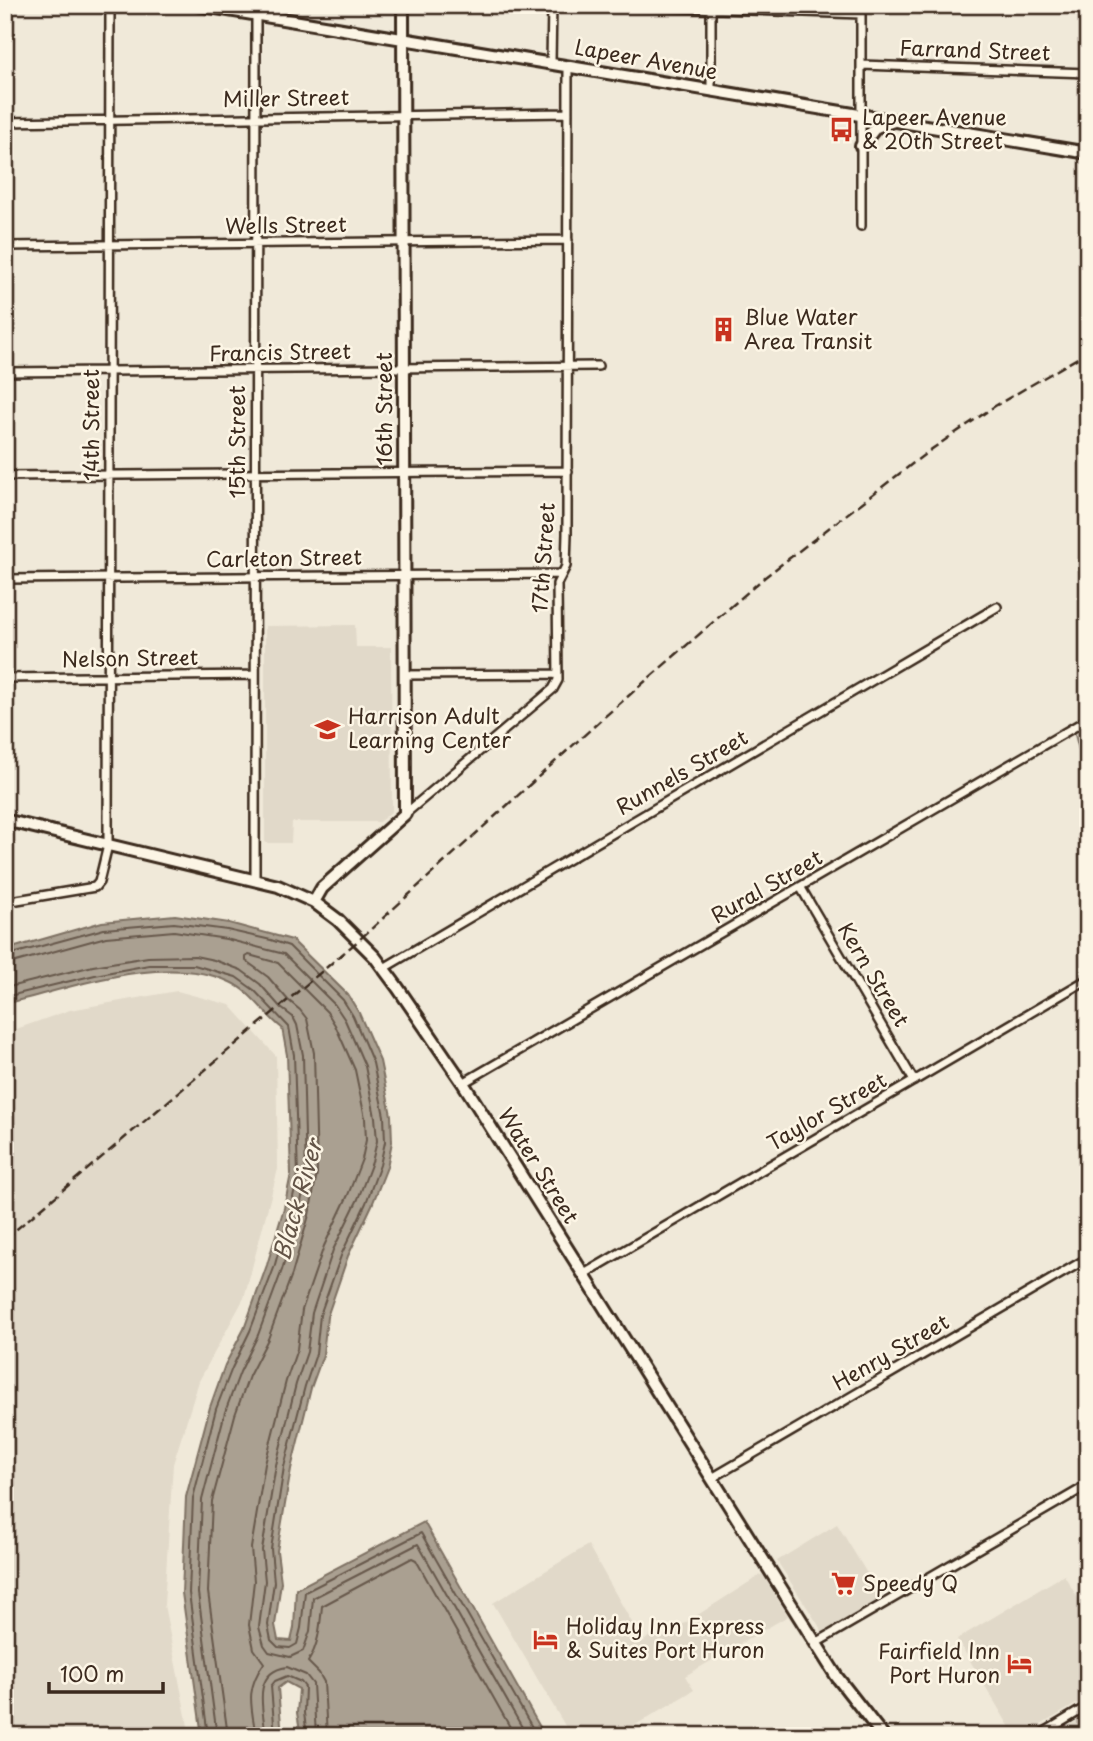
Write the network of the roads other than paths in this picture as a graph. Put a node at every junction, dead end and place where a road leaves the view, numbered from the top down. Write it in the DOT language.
graph roads {
  1 [pos="110,5"];
  2 [pos="198,5"];
  3 [pos="403,5"];
  4 [pos="552,5"];
  5 [pos="605,5"];
  6 [pos="861,5"];
  7 [pos="711,7"];
  8 [pos="256,10"];
  9 [pos="861,14"];
  10 [pos="403,38"];
  11 [pos="551,62"];
  12 [pos="861,65"];
  13 [pos="568,66"];
  14 [pos="1088,73"];
  15 [pos="711,91"];
  16 [pos="568,113"];
  17 [pos="404,115"];
  18 [pos="861,115"];
  19 [pos="256,117"];
  20 [pos="110,120"];
  21 [pos="897,121"];
  22 [pos="5,122"];
  23 [pos="861,146"];
  24 [pos="1088,153"];
  25 [pos="861,226"];
  26 [pos="568,240"];
  27 [pos="404,243"];
  28 [pos="256,244"];
  29 [pos="109,245"];
  30 [pos="5,246"];
  31 [pos="598,366"];
  32 [pos="568,367"];
  33 [pos="403,369"];
  34 [pos="256,371"];
  35 [pos="5,372"];
  36 [pos="110,372"];
  37 [pos="568,471"];
  38 [pos="404,472"];
  39 [pos="256,474"];
  40 [pos="109,475"];
  41 [pos="5,476"];
  42 [pos="562,574"];
  43 [pos="403,575"];
  44 [pos="255,577"];
  45 [pos="109,578"];
  46 [pos="5,579"];
  47 [pos="997,607"];
  48 [pos="558,674"];
  49 [pos="254,675"];
  50 [pos="404,675"];
  51 [pos="108,677"];
  52 [pos="5,678"];
  53 [pos="1088,719"];
  54 [pos="405,814"];
  55 [pos="5,820"];
  56 [pos="108,845"];
  57 [pos="256,880"];
  58 [pos="801,888"];
  59 [pos="5,902"];
  60 [pos="314,902"];
  61 [pos="384,968"];
  62 [pos="1088,979"];
  63 [pos="914,1081"];
  64 [pos="463,1083"];
  65 [pos="1088,1258"];
  66 [pos="584,1274"];
  67 [pos="712,1478"];
  68 [pos="1088,1485"];
  69 [pos="816,1643"];
  70 [pos="1088,1706"];
  71 [pos="883,1736"];
  72 [pos="1038,1736"];
  1 -- 20 [label="street, 14th Street"];
  2 -- 8 [label="street, Lapeer Avenue"];
  3 -- 10 [label="street, 16th Street"];
  4 -- 11 [label="street"];
  5 -- 7 [label="street"];
  6 -- 9 [label="street"];
  7 -- 9 [label="street"];
  7 -- 15 [label="street"];
  8 -- 10 [label="street, Lapeer Avenue"];
  8 -- 19 [label="street, 15th Street"];
  9 -- 12 [label="street"];
  10 -- 11 [label="street, Lapeer Avenue"];
  10 -- 17 [label="street, 16th Street"];
  11 -- 13 [label="street, Lapeer Avenue"];
  12 -- 14 [label="street, Farrand Street"];
  12 -- 18 [label="street"];
  13 -- 15 [label="street, Lapeer Avenue"];
  13 -- 16 [label="street, 17th Street"];
  15 -- 18 [label="street, Lapeer Avenue"];
  16 -- 17 [label="street, Miller Street"];
  16 -- 26 [label="street, 17th Street"];
  17 -- 19 [label="street, Miller Street"];
  17 -- 27 [label="street, 16th Street"];
  18 -- 21 [label="street, Lapeer Avenue"];
  18 -- 23 [label="street"];
  19 -- 20 [label="street, Miller Street"];
  19 -- 28 [label="street, 15th Street"];
  20 -- 22 [label="street, Miller Street"];
  20 -- 29 [label="street, 14th Street"];
  21 -- 23 [label="street"];
  21 -- 24 [label="street, Lapeer Avenue"];
  23 -- 25 [label="street"];
  26 -- 27 [label="street, Wells Street"];
  26 -- 32 [label="street, 17th Street"];
  27 -- 28 [label="street, Wells Street"];
  27 -- 33 [label="street, 16th Street"];
  28 -- 29 [label="street, Wells Street"];
  28 -- 34 [label="street, 15th Street"];
  29 -- 30 [label="street, Wells Street"];
  29 -- 36 [label="street, 14th Street"];
  31 -- 32 [label="street, Francis Street"];
  32 -- 33 [label="street, Francis Street"];
  32 -- 37 [label="street, 17th Street"];
  33 -- 34 [label="street, Francis Street"];
  33 -- 38 [label="street, 16th Street"];
  34 -- 36 [label="street, Francis Street"];
  34 -- 39 [label="street, 15th Street"];
  35 -- 36 [label="street, Francis Street"];
  36 -- 40 [label="street, 14th Street"];
  37 -- 38 [label="street"];
  37 -- 42 [label="street, 17th Street"];
  38 -- 39 [label="street"];
  38 -- 43 [label="street, 16th Street"];
  39 -- 40 [label="street"];
  39 -- 44 [label="street, 15th Street"];
  40 -- 41 [label="street"];
  40 -- 45 [label="street, 14th Street"];
  42 -- 43 [label="street, Carleton Street"];
  42 -- 48 [label="street, 17th Street"];
  43 -- 44 [label="street, Carleton Street"];
  43 -- 50 [label="street, 16th Street"];
  44 -- 45 [label="street, Carleton Street"];
  44 -- 49 [label="street, 15th Street"];
  45 -- 46 [label="street, Carleton Street"];
  45 -- 51 [label="street, 14th Street"];
  47 -- 61 [label="street, Runnels Street"];
  48 -- 50 [label="street"];
  48 -- 54 [label="street"];
  49 -- 51 [label="street, Nelson Street"];
  49 -- 57 [label="street, 15th Street"];
  50 -- 54 [label="street, 16th Street"];
  51 -- 52 [label="street, Nelson Street"];
  51 -- 56 [label="street, 14th Street"];
  53 -- 58 [label="street, Rural Street"];
  54 -- 60 [label="street"];
  55 -- 56 [label="street, Water Street"];
  56 -- 57 [label="street, Water Street"];
  56 -- 59 [label="street, 14th Street"];
  57 -- 60 [label="street, Water Street"];
  58 -- 63 [label="street, Kern Street"];
  58 -- 64 [label="street, Rural Street"];
  60 -- 61 [label="street, Water Street"];
  61 -- 64 [label="street, Water Street"];
  62 -- 63 [label="street, Taylor Street"];
  63 -- 66 [label="street, Taylor Street"];
  64 -- 66 [label="street, Water Street"];
  65 -- 67 [label="street, Henry Street"];
  66 -- 67 [label="street, Water Street"];
  67 -- 69 [label="street, Water Street"];
  68 -- 69 [label="street"];
  69 -- 71 [label="street, Water Street"];
  70 -- 72 [label="street"];
}
